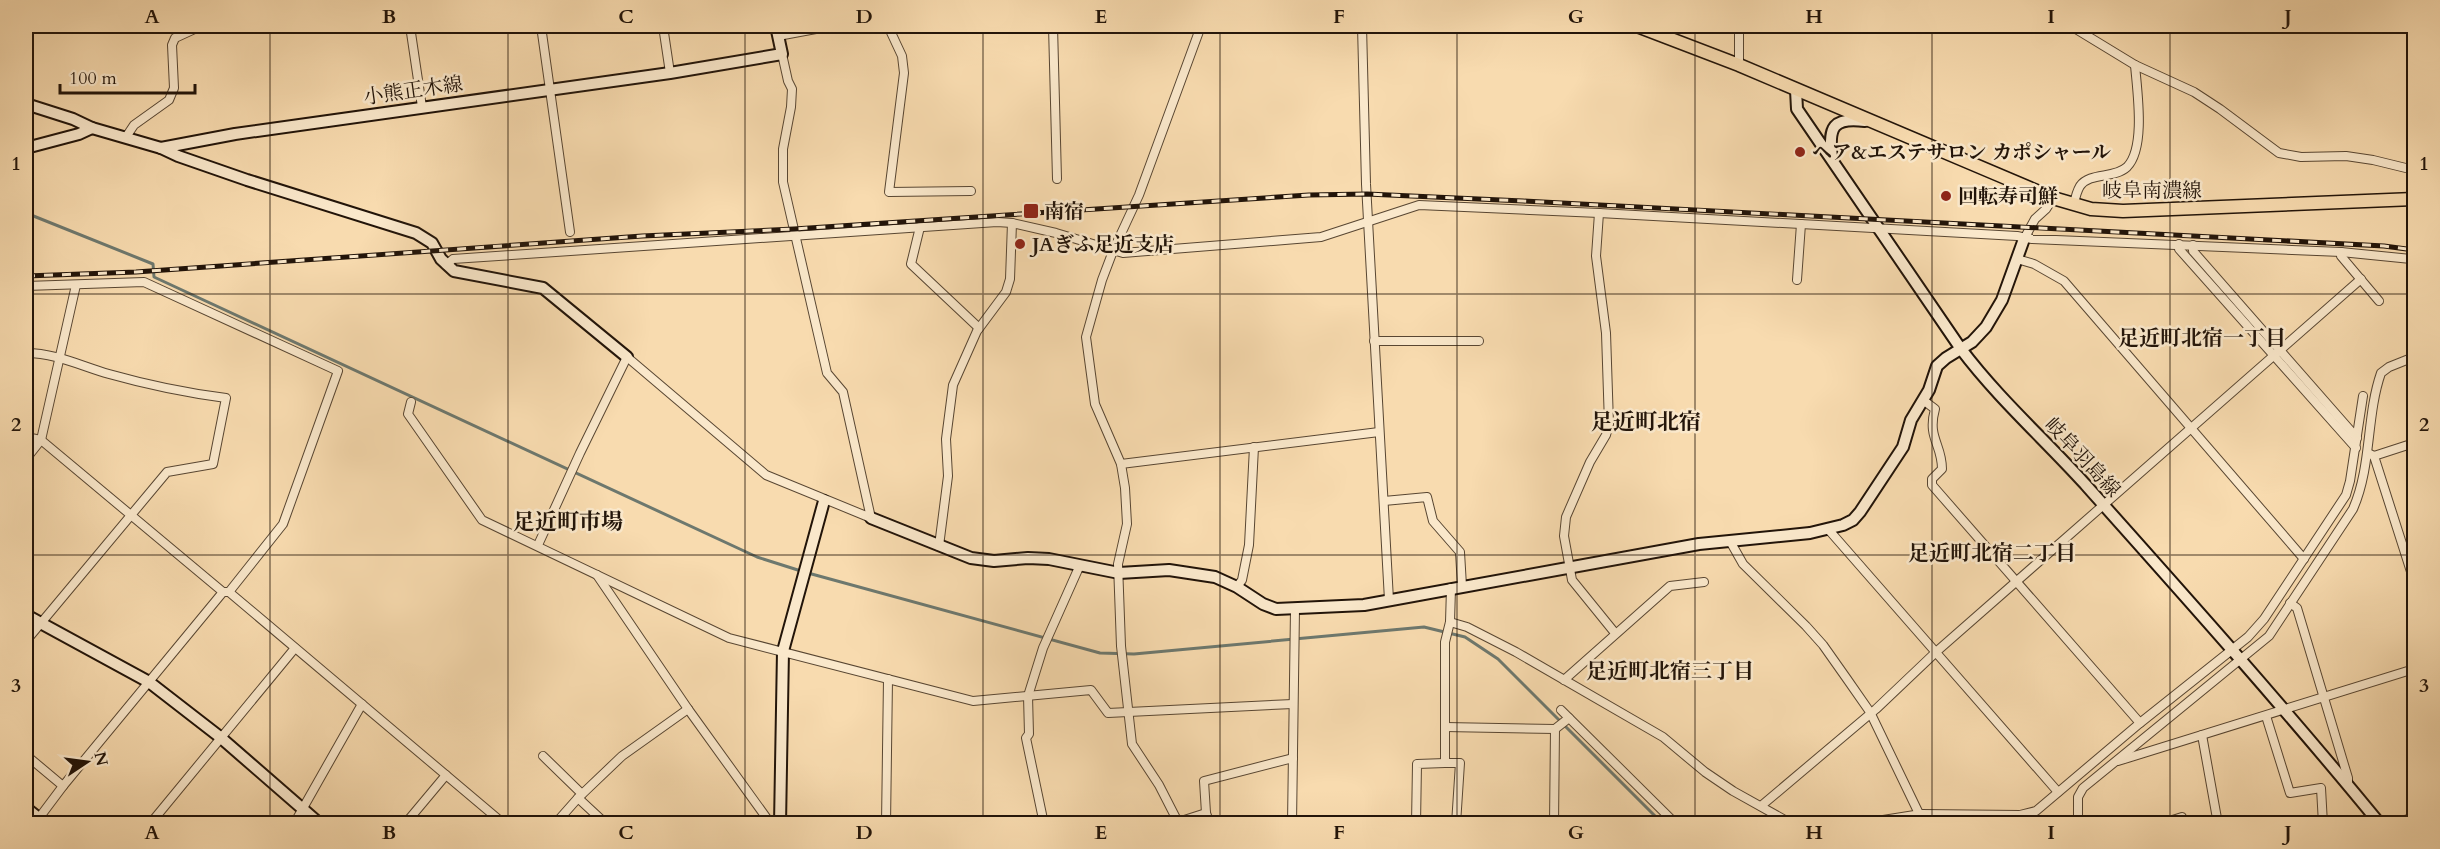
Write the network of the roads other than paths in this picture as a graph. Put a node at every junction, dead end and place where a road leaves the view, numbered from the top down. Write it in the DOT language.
graph roads {
  1 [pos="201,26"];
  2 [pos="410,26"];
  3 [pos="541,26"];
  4 [pos="663,26"];
  5 [pos="832,26"];
  6 [pos="888,26"];
  7 [pos="1053,26"];
  8 [pos="1201,26"];
  9 [pos="1362,26"];
  10 [pos="1637,26"];
  11 [pos="1738,26"];
  12 [pos="2071,26"];
  13 [pos="777,31"];
  14 [pos="782,54"];
  15 [pos="1739,65"];
  16 [pos="2135,65"];
  17 [pos="670,73"];
  18 [pos="550,89"];
  19 [pos="1796,90"];
  20 [pos="26,104"];
  21 [pos="422,107"];
  22 [pos="1878,123"];
  23 [pos="92,128"];
  24 [pos="126,137"];
  25 [pos="26,148"];
  26 [pos="161,148"];
  27 [pos="1832,161"];
  28 [pos="2415,170"];
  29 [pos="1057,179"];
  30 [pos="971,191"];
  31 [pos="2053,198"];
  32 [pos="2415,199"];
  33 [pos="2074,204"];
  34 [pos="1599,213"];
  35 [pos="1368,221"];
  36 [pos="1012,223"];
  37 [pos="1801,224"];
  38 [pos="920,227"];
  39 [pos="1877,228"];
  40 [pos="570,232"];
  41 [pos="796,236"];
  42 [pos="2024,238"];
  43 [pos="2179,244"];
  44 [pos="2193,245"];
  45 [pos="1113,251"];
  46 [pos="2341,252"];
  47 [pos="2017,259"];
  48 [pos="2410,259"];
  49 [pos="446,265"];
  50 [pos="2361,279"];
  51 [pos="1797,280"];
  52 [pos="76,285"];
  53 [pos="26,286"];
  54 [pos="2379,301"];
  55 [pos="979,328"];
  56 [pos="1374,341"];
  57 [pos="1479,341"];
  58 [pos="1960,349"];
  59 [pos="2280,350"];
  60 [pos="26,353"];
  61 [pos="61,357"];
  62 [pos="627,357"];
  63 [pos="2273,357"];
  64 [pos="2415,357"];
  65 [pos="2363,396"];
  66 [pos="1923,400"];
  67 [pos="411,402"];
  68 [pos="2191,429"];
  69 [pos="1379,432"];
  70 [pos="26,437"];
  71 [pos="2357,438"];
  72 [pos="41,440"];
  73 [pos="2415,443"];
  74 [pos="1254,447"];
  75 [pos="2356,448"];
  76 [pos="2371,455"];
  77 [pos="26,459"];
  78 [pos="1121,464"];
  79 [pos="824,501"];
  80 [pos="1384,501"];
  81 [pos="2103,505"];
  82 [pos="131,516"];
  83 [pos="871,518"];
  84 [pos="1828,529"];
  85 [pos="1730,541"];
  86 [pos="538,545"];
  87 [pos="939,546"];
  88 [pos="2304,559"];
  89 [pos="1080,565"];
  90 [pos="1568,567"];
  91 [pos="1119,573"];
  92 [pos="596,574"];
  93 [pos="2415,581"];
  94 [pos="1704,582"];
  95 [pos="2016,582"];
  96 [pos="1237,587"];
  97 [pos="1457,587"];
  98 [pos="226,592"];
  99 [pos="1389,600"];
  100 [pos="2290,603"];
  101 [pos="1295,609"];
  102 [pos="26,615"];
  103 [pos="1450,622"];
  104 [pos="42,623"];
  105 [pos="1615,633"];
  106 [pos="26,641"];
  107 [pos="295,648"];
  108 [pos="2230,650"];
  109 [pos="783,651"];
  110 [pos="1936,652"];
  111 [pos="2240,661"];
  112 [pos="2415,669"];
  113 [pos="888,679"];
  114 [pos="1564,680"];
  115 [pos="149,682"];
  116 [pos="1028,696"];
  117 [pos="2323,696"];
  118 [pos="362,704"];
  119 [pos="1293,704"];
  120 [pos="688,709"];
  121 [pos="1561,710"];
  122 [pos="2283,710"];
  123 [pos="1870,712"];
  124 [pos="1129,713"];
  125 [pos="2266,716"];
  126 [pos="1569,718"];
  127 [pos="2140,723"];
  128 [pos="1445,727"];
  129 [pos="1556,729"];
  130 [pos="2202,735"];
  131 [pos="220,737"];
  132 [pos="26,755"];
  133 [pos="543,756"];
  134 [pos="1293,758"];
  135 [pos="2113,762"];
  136 [pos="1445,763"];
  137 [pos="446,775"];
  138 [pos="2348,784"];
  139 [pos="63,786"];
  140 [pos="2058,792"];
  141 [pos="580,796"];
  142 [pos="1761,806"];
  143 [pos="26,808"];
  144 [pos="303,809"];
  145 [pos="1206,813"];
  146 [pos="1921,814"];
  147 [pos="2415,817"];
  148 [pos="42,821"];
  149 [pos="780,823"];
  150 [pos="886,823"];
  151 [pos="1179,823"];
  152 [pos="150,824"];
  153 [pos="294,824"];
  154 [pos="320,824"];
  155 [pos="405,824"];
  156 [pos="504,824"];
  157 [pos="555,824"];
  158 [pos="606,824"];
  159 [pos="897,824"];
  160 [pos="1044,824"];
  161 [pos="1210,824"];
  162 [pos="1292,824"];
  163 [pos="1416,824"];
  164 [pos="1456,824"];
  165 [pos="1554,824"];
  166 [pos="1676,824"];
  167 [pos="1792,824"];
  168 [pos="1858,824"];
  169 [pos="1924,824"];
  170 [pos="2078,824"];
  171 [pos="2160,824"];
  172 [pos="2183,824"];
  173 [pos="2218,824"];
  174 [pos="2323,824"];
  175 [pos="2380,824"];
  176 [pos="2393,824"];
  1 -- 24 [label="street"];
  2 -- 21 [label="street"];
  3 -- 18 [label="street"];
  4 -- 17 [label="street"];
  5 -- 13 [label="street"];
  6 -- 30 [label="street"];
  7 -- 29 [label="street"];
  8 -- 45 [label="street"];
  9 -- 35 [label="street"];
  10 -- 15 [label="main road, 岐阜南濃線"];
  11 -- 15 [label="street"];
  12 -- 16 [label="street"];
  13 -- 14 [label="street"];
  14 -- 17 [label="street, 小熊正木線"];
  14 -- 41 [label="street"];
  15 -- 19 [label="main road, 岐阜南濃線"];
  16 -- 28 [label="street"];
  16 -- 33 [label="street"];
  17 -- 18 [label="street, 小熊正木線"];
  18 -- 21 [label="street, 小熊正木線"];
  18 -- 40 [label="street"];
  19 -- 22 [label="main road, 岐阜南濃線"];
  19 -- 27 [label="street, 岐阜羽島線"];
  20 -- 23 [label="street, 小熊正木線"];
  21 -- 26 [label="street, 小熊正木線"];
  22 -- 27 [label="street"];
  22 -- 31 [label="main road, 岐阜南濃線"];
  23 -- 24 [label="street, 小熊正木線"];
  23 -- 25 [label="street"];
  24 -- 26 [label="street, 小熊正木線"];
  26 -- 49 [label="street"];
  27 -- 39 [label="street, 岐阜羽島線"];
  31 -- 33 [label="main road, 岐阜南濃線"];
  31 -- 42 [label="street"];
  32 -- 33 [label="main road, 岐阜南濃線"];
  34 -- 35 [label="street"];
  34 -- 37 [label="street"];
  34 -- 90 [label="street"];
  35 -- 45 [label="street"];
  35 -- 56 [label="street"];
  36 -- 38 [label="street"];
  36 -- 45 [label="street"];
  36 -- 55 [label="street"];
  37 -- 39 [label="street"];
  37 -- 51 [label="street"];
  38 -- 41 [label="street"];
  38 -- 55 [label="street"];
  39 -- 42 [label="street"];
  39 -- 58 [label="street, 岐阜羽島線"];
  41 -- 49 [label="street"];
  41 -- 83 [label="street"];
  42 -- 43 [label="street"];
  42 -- 47 [label="street"];
  43 -- 44 [label="street"];
  43 -- 63 [label="street"];
  44 -- 46 [label="street"];
  44 -- 59 [label="street"];
  45 -- 78 [label="street"];
  46 -- 48 [label="street"];
  46 -- 50 [label="street"];
  47 -- 58 [label="street"];
  47 -- 68 [label="street"];
  49 -- 62 [label="street"];
  50 -- 54 [label="street"];
  50 -- 59 [label="street"];
  52 -- 53 [label="street"];
  52 -- 61 [label="street"];
  52 -- 98 [label="street"];
  55 -- 87 [label="street"];
  56 -- 57 [label="street"];
  56 -- 69 [label="street"];
  58 -- 66 [label="street"];
  58 -- 81 [label="street, 岐阜羽島線"];
  59 -- 63 [label="street"];
  59 -- 71 [label="street"];
  60 -- 61 [label="street"];
  61 -- 72 [label="street"];
  61 -- 82 [label="street"];
  62 -- 79 [label="street"];
  62 -- 86 [label="street"];
  63 -- 68 [label="street"];
  63 -- 75 [label="street"];
  64 -- 76 [label="street"];
  65 -- 71 [label="street"];
  66 -- 84 [label="street"];
  66 -- 95 [label="street"];
  67 -- 86 [label="street"];
  68 -- 81 [label="street"];
  68 -- 88 [label="street"];
  69 -- 74 [label="street"];
  69 -- 80 [label="street"];
  70 -- 72 [label="street"];
  71 -- 75 [label="street"];
  72 -- 77 [label="street"];
  72 -- 82 [label="street"];
  73 -- 76 [label="street"];
  74 -- 78 [label="street"];
  74 -- 96 [label="street"];
  75 -- 88 [label="street"];
  76 -- 93 [label="street"];
  76 -- 100 [label="street"];
  78 -- 91 [label="street"];
  79 -- 83 [label="street"];
  79 -- 109 [label="street"];
  80 -- 97 [label="street"];
  80 -- 99 [label="street"];
  81 -- 95 [label="street"];
  81 -- 108 [label="street, 岐阜羽島線"];
  82 -- 98 [label="street"];
  82 -- 104 [label="street"];
  83 -- 87 [label="street"];
  84 -- 85 [label="street"];
  84 -- 110 [label="street"];
  85 -- 90 [label="street"];
  85 -- 123 [label="street"];
  86 -- 92 [label="street"];
  87 -- 89 [label="street"];
  88 -- 108 [label="street"];
  89 -- 91 [label="street"];
  89 -- 116 [label="street"];
  90 -- 97 [label="street"];
  90 -- 105 [label="street"];
  91 -- 96 [label="street"];
  91 -- 124 [label="street"];
  92 -- 109 [label="street"];
  92 -- 120 [label="street"];
  94 -- 105 [label="street"];
  95 -- 110 [label="street"];
  95 -- 127 [label="street"];
  96 -- 101 [label="street"];
  97 -- 99 [label="street"];
  97 -- 103 [label="street"];
  98 -- 107 [label="street"];
  98 -- 115 [label="street"];
  99 -- 101 [label="street"];
  100 -- 111 [label="street"];
  100 -- 117 [label="street"];
  101 -- 119 [label="street"];
  102 -- 104 [label="street"];
  103 -- 114 [label="street"];
  103 -- 128 [label="street"];
  104 -- 106 [label="street"];
  104 -- 115 [label="street"];
  105 -- 114 [label="street"];
  107 -- 118 [label="street"];
  107 -- 131 [label="street"];
  108 -- 111 [label="street, 岐阜羽島線"];
  108 -- 127 [label="street"];
  109 -- 113 [label="street"];
  109 -- 149 [label="street"];
  110 -- 123 [label="street"];
  110 -- 140 [label="street"];
  111 -- 122 [label="street, 岐阜羽島線"];
  111 -- 135 [label="street"];
  112 -- 117 [label="street"];
  113 -- 116 [label="street"];
  113 -- 150 [label="street"];
  114 -- 142 [label="street"];
  115 -- 131 [label="street"];
  115 -- 139 [label="street"];
  116 -- 124 [label="street"];
  116 -- 160 [label="street"];
  117 -- 122 [label="street"];
  117 -- 138 [label="street"];
  118 -- 137 [label="street"];
  118 -- 144 [label="street"];
  119 -- 124 [label="street"];
  119 -- 134 [label="street"];
  120 -- 141 [label="street"];
  120 -- 149 [label="street"];
  121 -- 126 [label="street"];
  122 -- 125 [label="street"];
  122 -- 138 [label="street, 岐阜羽島線"];
  123 -- 142 [label="street"];
  123 -- 146 [label="street"];
  124 -- 151 [label="street"];
  125 -- 130 [label="street"];
  125 -- 174 [label="street"];
  126 -- 129 [label="street"];
  126 -- 166 [label="street"];
  127 -- 140 [label="street"];
  128 -- 129 [label="street"];
  128 -- 136 [label="street"];
  129 -- 165 [label="street"];
  130 -- 135 [label="street"];
  130 -- 173 [label="street"];
  131 -- 144 [label="street"];
  131 -- 152 [label="street"];
  132 -- 139 [label="street"];
  133 -- 141 [label="street"];
  134 -- 145 [label="street"];
  134 -- 162 [label="street"];
  135 -- 170 [label="street"];
  136 -- 163 [label="street"];
  136 -- 164 [label="street"];
  137 -- 155 [label="street"];
  137 -- 156 [label="street"];
  138 -- 175 [label="street, 岐阜羽島線"];
  139 -- 148 [label="street"];
  140 -- 146 [label="street"];
  141 -- 157 [label="street"];
  141 -- 158 [label="street"];
  142 -- 167 [label="street"];
  143 -- 148 [label="street"];
  144 -- 153 [label="street"];
  144 -- 154 [label="street"];
  145 -- 151 [label="street"];
  145 -- 161 [label="street"];
  146 -- 168 [label="street"];
  146 -- 169 [label="street"];
  147 -- 176 [label="street"];
  149 -- 150 [label="street"];
  150 -- 159 [label="street"];
  171 -- 172 [label="street"];
}
